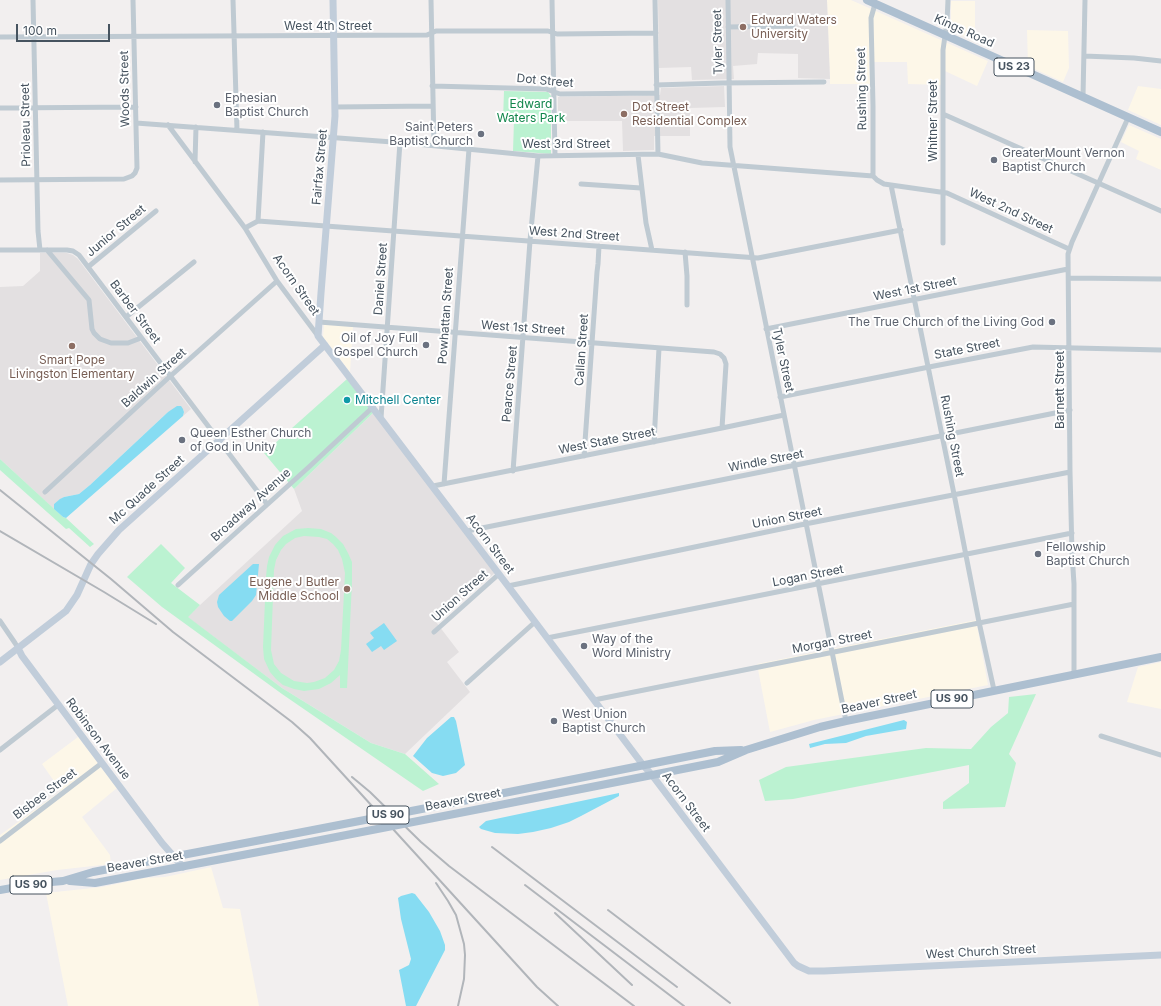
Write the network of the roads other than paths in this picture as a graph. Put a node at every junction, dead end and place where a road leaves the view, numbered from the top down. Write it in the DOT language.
graph roads {
  1 [pos="33,0"];
  2 [pos="133,0"];
  3 [pos="233,0"];
  4 [pos="333,0"];
  5 [pos="431,0"];
  6 [pos="552,0"];
  7 [pos="655,0"];
  8 [pos="728,0"];
  9 [pos="948,0"];
  10 [pos="1085,0"];
  11 [pos="871,2"];
  12 [pos="793,26"];
  13 [pos="728,27"];
  14 [pos="553,32"];
  15 [pos="656,33"];
  16 [pos="431,34"];
  17 [pos="233,36"];
  18 [pos="334,36"];
  19 [pos="945,36"];
  20 [pos="0,37"];
  21 [pos="34,37"];
  22 [pos="134,37"];
  23 [pos="1084,56"];
  24 [pos="1161,61"];
  25 [pos="824,82"];
  26 [pos="729,83"];
  27 [pos="656,85"];
  28 [pos="432,86"];
  29 [pos="554,91"];
  30 [pos="656,93"];
  31 [pos="1083,97"];
  32 [pos="433,106"];
  33 [pos="136,107"];
  34 [pos="335,107"];
  35 [pos="0,108"];
  36 [pos="36,108"];
  37 [pos="943,114"];
  38 [pos="1128,118"];
  39 [pos="136,123"];
  40 [pos="168,125"];
  41 [pos="196,127"];
  42 [pos="237,130"];
  43 [pos="263,132"];
  44 [pos="1161,132"];
  45 [pos="333,137"];
  46 [pos="400,142"];
  47 [pos="434,145"];
  48 [pos="469,149"];
  49 [pos="658,154"];
  50 [pos="555,155"];
  51 [pos="638,155"];
  52 [pos="538,156"];
  53 [pos="195,162"];
  54 [pos="733,166"];
  55 [pos="873,176"];
  56 [pos="0,180"];
  57 [pos="38,180"];
  58 [pos="582,184"];
  59 [pos="1099,184"];
  60 [pos="892,185"];
  61 [pos="641,188"];
  62 [pos="943,192"];
  63 [pos="156,211"];
  64 [pos="1161,211"];
  65 [pos="258,221"];
  66 [pos="326,226"];
  67 [pos="245,228"];
  68 [pos="901,230"];
  69 [pos="394,231"];
  70 [pos="462,236"];
  71 [pos="530,241"];
  72 [pos="943,243"];
  73 [pos="599,246"];
  74 [pos="1069,249"];
  75 [pos="0,250"];
  76 [pos="40,250"];
  77 [pos="47,250"];
  78 [pos="652,250"];
  79 [pos="685,252"];
  80 [pos="752,257"];
  81 [pos="194,262"];
  82 [pos="88,267"];
  83 [pos="1068,269"];
  84 [pos="1069,278"];
  85 [pos="1161,279"];
  86 [pos="278,282"];
  87 [pos="915,299"];
  88 [pos="687,305"];
  89 [pos="126,317"];
  90 [pos="319,322"];
  91 [pos="387,327"];
  92 [pos="766,329"];
  93 [pos="455,333"];
  94 [pos="318,336"];
  95 [pos="141,338"];
  96 [pos="523,338"];
  97 [pos="593,343"];
  98 [pos="325,344"];
  99 [pos="659,348"];
  100 [pos="1069,348"];
  101 [pos="1161,350"];
  102 [pos="928,367"];
  103 [pos="171,376"];
  104 [pos="780,397"];
  105 [pos="373,408"];
  106 [pos="1070,410"];
  107 [pos="784,415"];
  108 [pos="381,418"];
  109 [pos="722,428"];
  110 [pos="942,436"];
  111 [pos="219,440"];
  112 [pos="654,442"];
  113 [pos="584,456"];
  114 [pos="794,465"];
  115 [pos="513,471"];
  116 [pos="1070,472"];
  117 [pos="444,484"];
  118 [pos="433,486"];
  119 [pos="44,492"];
  120 [pos="954,494"];
  121 [pos="268,504"];
  122 [pos="806,524"];
  123 [pos="467,531"];
  124 [pos="1072,533"];
  125 [pos="966,554"];
  126 [pos="499,574"];
  127 [pos="818,584"];
  128 [pos="178,585"];
  129 [pos="508,586"];
  130 [pos="1074,604"];
  131 [pos="0,621"];
  132 [pos="535,622"];
  133 [pos="979,622"];
  134 [pos="434,632"];
  135 [pos="548,638"];
  136 [pos="18,648"];
  137 [pos="832,652"];
  138 [pos="1161,657"];
  139 [pos="0,662"];
  140 [pos="1074,674"];
  141 [pos="467,683"];
  142 [pos="994,690"];
  143 [pos="594,700"];
  144 [pos="58,705"];
  145 [pos="846,721"];
  146 [pos="1101,736"];
  147 [pos="0,750"];
  148 [pos="746,750"];
  149 [pos="1161,756"];
  150 [pos="102,763"];
  151 [pos="642,765"];
  152 [pos="652,775"];
  153 [pos="0,841"];
  154 [pos="174,857"];
  155 [pos="183,867"];
  156 [pos="63,881"];
  157 [pos="0,890"];
  158 [pos="1161,955"];
  159 [pos="803,969"];
  1 -- 21 [label="street, Prioleau Street"];
  2 -- 22 [label="street, Woods Street"];
  3 -- 17 [label="street"];
  4 -- 18 [label="street, Fairfax Street"];
  5 -- 16 [label="street"];
  6 -- 14 [label="street"];
  7 -- 15 [label="street"];
  8 -- 13 [label="street, Tyler Street"];
  9 -- 19 [label="street, Whitner Street"];
  10 -- 23 [label="street"];
  11 -- 19 [label="main road, Kings Road / US 23"];
  11 -- 55 [label="street, Rushing Street"];
  12 -- 13 [label="street"];
  13 -- 26 [label="street, Tyler Street"];
  14 -- 15 [label="street, West 4th Street"];
  14 -- 16 [label="street, West 4th Street"];
  14 -- 29 [label="street"];
  15 -- 27 [label="street"];
  16 -- 18 [label="street, West 4th Street"];
  16 -- 28 [label="street"];
  17 -- 18 [label="street, West 4th Street"];
  17 -- 22 [label="street, West 4th Street"];
  17 -- 42 [label="street"];
  18 -- 34 [label="street, Fairfax Street"];
  19 -- 31 [label="main road, Kings Road / US 23"];
  19 -- 37 [label="street, Whitner Street"];
  20 -- 21 [label="street, West 4th Street"];
  21 -- 22 [label="street, West 4th Street"];
  21 -- 36 [label="street, Prioleau Street"];
  22 -- 33 [label="street, Woods Street"];
  23 -- 24 [label="street"];
  23 -- 31 [label="street"];
  25 -- 26 [label="street"];
  26 -- 27 [label="street"];
  26 -- 54 [label="street, Tyler Street"];
  27 -- 30 [label="street"];
  28 -- 29 [label="street, Dot Street"];
  28 -- 32 [label="street"];
  29 -- 30 [label="street, Dot Street"];
  29 -- 50 [label="street"];
  30 -- 49 [label="street"];
  31 -- 38 [label="main road, Kings Road / US 23"];
  32 -- 34 [label="street"];
  32 -- 47 [label="street"];
  33 -- 36 [label="street"];
  33 -- 39 [label="street, Woods Street"];
  34 -- 45 [label="street, Fairfax Street"];
  35 -- 36 [label="street"];
  36 -- 57 [label="street, Prioleau Street"];
  37 -- 59 [label="street"];
  37 -- 62 [label="street, Whitner Street"];
  38 -- 44 [label="main road, Kings Road / US 23"];
  38 -- 59 [label="street, Barnett Street"];
  39 -- 40 [label="street, West 3rd Street"];
  39 -- 57 [label="street, Woods Street"];
  40 -- 41 [label="street, West 3rd Street"];
  40 -- 53 [label="street, Acorn Street"];
  41 -- 42 [label="street, West 3rd Street"];
  41 -- 53 [label="street"];
  42 -- 43 [label="street, West 3rd Street"];
  43 -- 45 [label="street, West 3rd Street"];
  43 -- 65 [label="street"];
  45 -- 46 [label="street, West 3rd Street"];
  45 -- 66 [label="street, Fairfax Street"];
  46 -- 47 [label="street, West 3rd Street"];
  46 -- 69 [label="street, Daniel Street"];
  47 -- 48 [label="street, West 3rd Street"];
  48 -- 52 [label="street, West 3rd Street"];
  48 -- 70 [label="street, Powhattan Street"];
  49 -- 51 [label="street, West 3rd Street"];
  49 -- 54 [label="street, West 3rd Street"];
  50 -- 51 [label="street, West 3rd Street"];
  50 -- 52 [label="street, West 3rd Street"];
  51 -- 61 [label="street"];
  52 -- 71 [label="street, Pearce Street"];
  53 -- 67 [label="street, Acorn Street"];
  54 -- 55 [label="street, West 3rd Street"];
  54 -- 80 [label="street, Tyler Street"];
  55 -- 60 [label="street, West 3rd Street"];
  56 -- 57 [label="street"];
  57 -- 76 [label="street, Prioleau Street"];
  58 -- 61 [label="street"];
  59 -- 64 [label="street"];
  59 -- 74 [label="street, Barnett Street"];
  60 -- 62 [label="street, West 3rd Street"];
  60 -- 68 [label="street, Rushing Street"];
  61 -- 78 [label="street"];
  62 -- 72 [label="street, Whitner Street"];
  62 -- 74 [label="street, West 2nd Street"];
  63 -- 82 [label="street, Junior Street"];
  65 -- 66 [label="street, West 2nd Street"];
  65 -- 67 [label="street"];
  66 -- 69 [label="street, West 2nd Street"];
  66 -- 90 [label="street, Fairfax Street"];
  67 -- 86 [label="street, Acorn Street"];
  68 -- 80 [label="street, West 2nd Street"];
  68 -- 87 [label="street, Rushing Street"];
  69 -- 70 [label="street, West 2nd Street"];
  69 -- 91 [label="street, Daniel Street"];
  70 -- 71 [label="street, West 2nd Street"];
  70 -- 93 [label="street, Powhattan Street"];
  71 -- 73 [label="street, West 2nd Street"];
  71 -- 96 [label="street, Pearce Street"];
  73 -- 78 [label="street, West 2nd Street"];
  73 -- 97 [label="street, Callan Street"];
  74 -- 83 [label="street, Barnett Street"];
  75 -- 76 [label="street"];
  76 -- 77 [label="street"];
  77 -- 82 [label="street"];
  77 -- 95 [label="street"];
  78 -- 79 [label="street, West 2nd Street"];
  79 -- 80 [label="street, West 2nd Street"];
  79 -- 88 [label="street"];
  80 -- 92 [label="street, Tyler Street"];
  81 -- 89 [label="street"];
  82 -- 89 [label="street, Barber Street"];
  83 -- 84 [label="street, Barnett Street"];
  83 -- 87 [label="street, West 1st Street"];
  84 -- 85 [label="street"];
  84 -- 100 [label="street, Barnett Street"];
  86 -- 94 [label="street, Acorn Street"];
  86 -- 103 [label="street, Baldwin Street"];
  87 -- 92 [label="street, West 1st Street"];
  87 -- 102 [label="street, Rushing Street"];
  89 -- 95 [label="street, Barber Street"];
  90 -- 91 [label="street, West 1st Street"];
  90 -- 94 [label="street, Fairfax Street"];
  91 -- 93 [label="street, West 1st Street"];
  91 -- 108 [label="street, Daniel Street"];
  92 -- 104 [label="street, Tyler Street"];
  93 -- 96 [label="street, West 1st Street"];
  93 -- 117 [label="street, Powhattan Street"];
  94 -- 98 [label="street, Acorn Street"];
  95 -- 103 [label="street, Barber Street"];
  96 -- 97 [label="street, West 1st Street"];
  96 -- 115 [label="street, Pearce Street"];
  97 -- 99 [label="street, West 1st Street"];
  97 -- 113 [label="street, Callan Street"];
  98 -- 105 [label="street, Acorn Street"];
  98 -- 111 [label="street, Mc Quade Street"];
  99 -- 109 [label="street, West 1st Street"];
  99 -- 112 [label="street"];
  100 -- 101 [label="street, State Street"];
  100 -- 102 [label="street, State Street"];
  100 -- 106 [label="street, Barnett Street"];
  102 -- 104 [label="street, State Street"];
  102 -- 110 [label="street, Rushing Street"];
  103 -- 111 [label="street, Barber Street"];
  103 -- 119 [label="street, Baldwin Street"];
  104 -- 107 [label="street, Tyler Street"];
  105 -- 108 [label="street, Acorn Street"];
  105 -- 121 [label="street, Broadway Avenue"];
  106 -- 110 [label="street, Windle Street"];
  106 -- 116 [label="street, Barnett Street"];
  107 -- 109 [label="street, West State Street"];
  107 -- 114 [label="street, Tyler Street"];
  108 -- 118 [label="street, Acorn Street"];
  109 -- 112 [label="street, West State Street"];
  110 -- 114 [label="street, Windle Street"];
  110 -- 120 [label="street, Rushing Street"];
  111 -- 121 [label="street, Barber Street"];
  111 -- 136 [label="street, Mc Quade Street"];
  112 -- 113 [label="street, West State Street"];
  113 -- 115 [label="street, West State Street"];
  114 -- 122 [label="street, Tyler Street"];
  114 -- 123 [label="street, Windle Street"];
  115 -- 117 [label="street, West State Street"];
  116 -- 120 [label="street, Union Street"];
  116 -- 124 [label="street, Barnett Street"];
  117 -- 118 [label="street, West State Street"];
  118 -- 123 [label="street, Acorn Street"];
  120 -- 122 [label="street, Union Street"];
  120 -- 125 [label="street, Rushing Street"];
  121 -- 128 [label="street, Broadway Avenue"];
  122 -- 127 [label="street, Tyler Street"];
  122 -- 129 [label="street, Union Street"];
  123 -- 126 [label="street, Acorn Street"];
  124 -- 125 [label="street, Logan Street"];
  124 -- 130 [label="street, Barnett Street"];
  125 -- 127 [label="street, Logan Street"];
  125 -- 133 [label="street, Rushing Street"];
  126 -- 129 [label="street, Acorn Street"];
  126 -- 134 [label="street, Union Street"];
  127 -- 135 [label="street, Logan Street"];
  127 -- 137 [label="street, Tyler Street"];
  129 -- 132 [label="street, Acorn Street"];
  130 -- 133 [label="street, Morgan Street"];
  130 -- 140 [label="street, Barnett Street"];
  131 -- 136 [label="street, Robinson Avenue"];
  132 -- 135 [label="street, Acorn Street"];
  132 -- 141 [label="street"];
  133 -- 137 [label="street, Morgan Street"];
  133 -- 142 [label="street, Rushing Street"];
  135 -- 143 [label="street, Acorn Street"];
  136 -- 139 [label="street"];
  136 -- 144 [label="street, Robinson Avenue"];
  137 -- 143 [label="street, Morgan Street"];
  137 -- 145 [label="street, Tyler Street"];
  138 -- 140 [label="main road, Beaver Street / US 90"];
  140 -- 142 [label="main road, Beaver Street / US 90"];
  142 -- 145 [label="main road, Beaver Street / US 90"];
  143 -- 151 [label="street, Acorn Street"];
  144 -- 147 [label="street"];
  144 -- 150 [label="street, Robinson Avenue"];
  145 -- 148 [label="main road, Beaver Street / US 90"];
  146 -- 149 [label="street"];
  148 -- 151 [label="main road, Beaver Street / US 90"];
  148 -- 152 [label="main road, Beaver Street / US 90"];
  150 -- 153 [label="street, Bisbee Street"];
  150 -- 154 [label="street, Robinson Avenue"];
  151 -- 152 [label="street, Acorn Street"];
  151 -- 154 [label="main road, Beaver Street / US 90, bridge"];
  152 -- 155 [label="main road, Beaver Street / US 90, bridge"];
  152 -- 159 [label="street, Acorn Street"];
  154 -- 155 [label="street, Robinson Avenue"];
  154 -- 156 [label="main road, Beaver Street / US 90"];
  155 -- 156 [label="main road, Beaver Street / US 90"];
  156 -- 157 [label="main road, Beaver Street / US 90"];
  158 -- 159 [label="street, West Church Street"];
}
